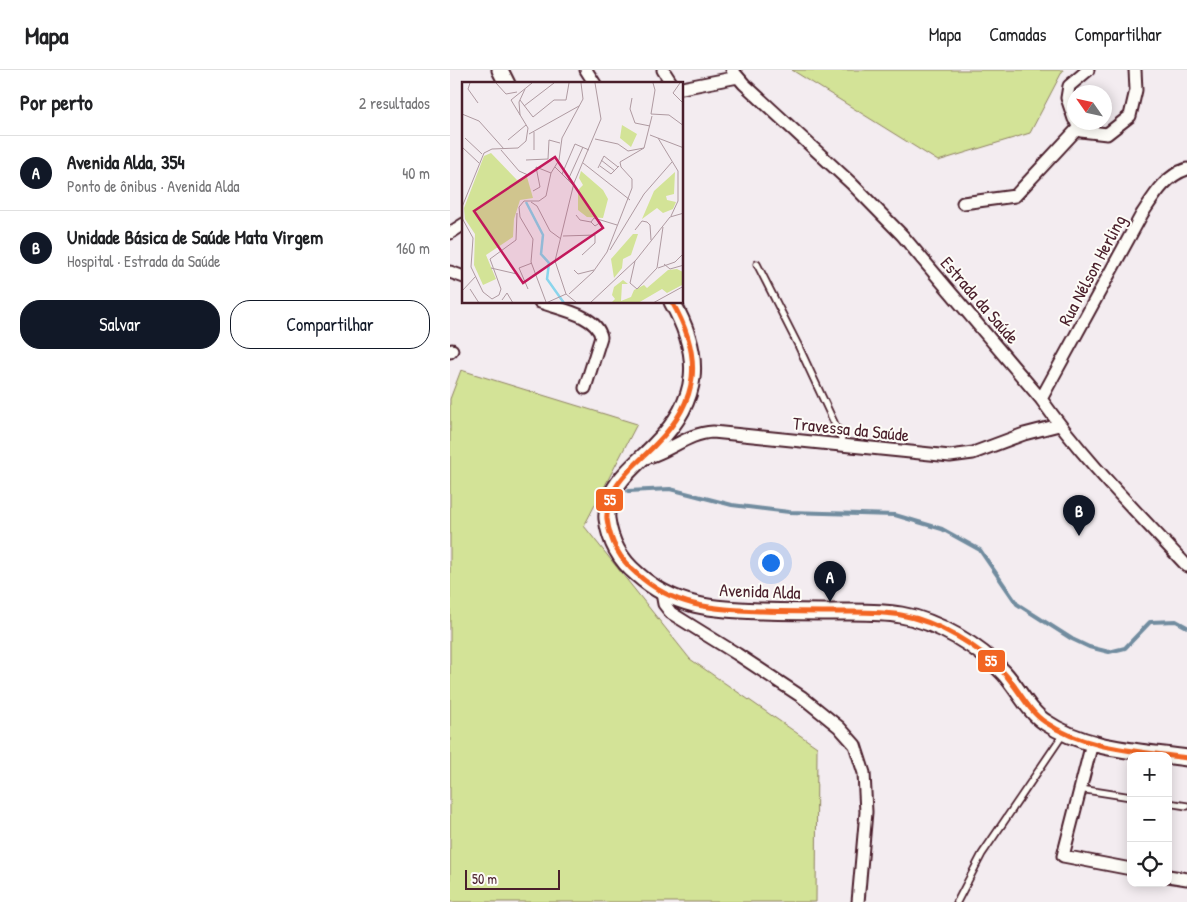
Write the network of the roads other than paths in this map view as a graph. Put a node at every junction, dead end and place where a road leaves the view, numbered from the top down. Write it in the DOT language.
graph roads {
  1 [pos="500,70"];
  2 [pos="586,70"];
  3 [pos="664,70"];
  4 [pos="1088,70"];
  5 [pos="1135,70"];
  6 [pos="735,73"];
  7 [pos="506,82"];
  8 [pos="594,82"];
  9 [pos="671,82"];
  10 [pos="1070,85"];
  11 [pos="684,87"];
  12 [pos="1070,130"];
  13 [pos="1080,130"];
  14 [pos="1187,169"];
  15 [pos="963,203"];
  16 [pos="462,225"];
  17 [pos="450,233"];
  18 [pos="757,264"];
  19 [pos="450,272"];
  20 [pos="462,276"];
  21 [pos="546,304"];
  22 [pos="673,304"];
  23 [pos="584,388"];
  24 [pos="1041,399"];
  25 [pos="1059,425"];
  26 [pos="844,446"];
  27 [pos="642,459"];
  28 [pos="1187,566"];
  29 [pos="662,593"];
  30 [pos="1064,733"];
  31 [pos="1092,743"];
  32 [pos="1187,758"];
  33 [pos="1080,789"];
  34 [pos="1127,797"];
  35 [pos="1172,804"];
  36 [pos="1187,806"];
  37 [pos="1127,868"];
  38 [pos="1172,877"];
  39 [pos="1187,879"];
  40 [pos="858,902"];
  41 [pos="957,902"];
  1 -- 7 [label="street"];
  2 -- 8 [label="street"];
  3 -- 9 [label="street"];
  4 -- 10 [label="street"];
  5 -- 13 [label="street"];
  6 -- 11 [label="street"];
  6 -- 24 [label="street, Estrada da Saúde"];
  12 -- 15 [label="street"];
  14 -- 24 [label="street, Rua Nélson Herling"];
  16 -- 17 [label="street"];
  18 -- 26 [label="lane"];
  19 -- 20 [label="street"];
  21 -- 23 [label="street"];
  22 -- 27 [label="street, Avenida Alda"];
  24 -- 25 [label="street, Estrada da Saúde"];
  25 -- 26 [label="street, Travessa da Saúde"];
  25 -- 28 [label="street, Estrada da Saúde"];
  26 -- 27 [label="street, Travessa da Saúde"];
  27 -- 29 [label="street, Avenida Alda"];
  29 -- 30 [label="street, Avenida Alda"];
  29 -- 40 [label="street"];
  30 -- 31 [label="street, Avenida Alda"];
  30 -- 41 [label="lane"];
  31 -- 32 [label="street, Avenida Alda"];
  31 -- 33 [label="street"];
  33 -- 34 [label="lane"];
  33 -- 37 [label="street"];
  35 -- 36 [label="lane"];
  38 -- 39 [label="street"];
}
